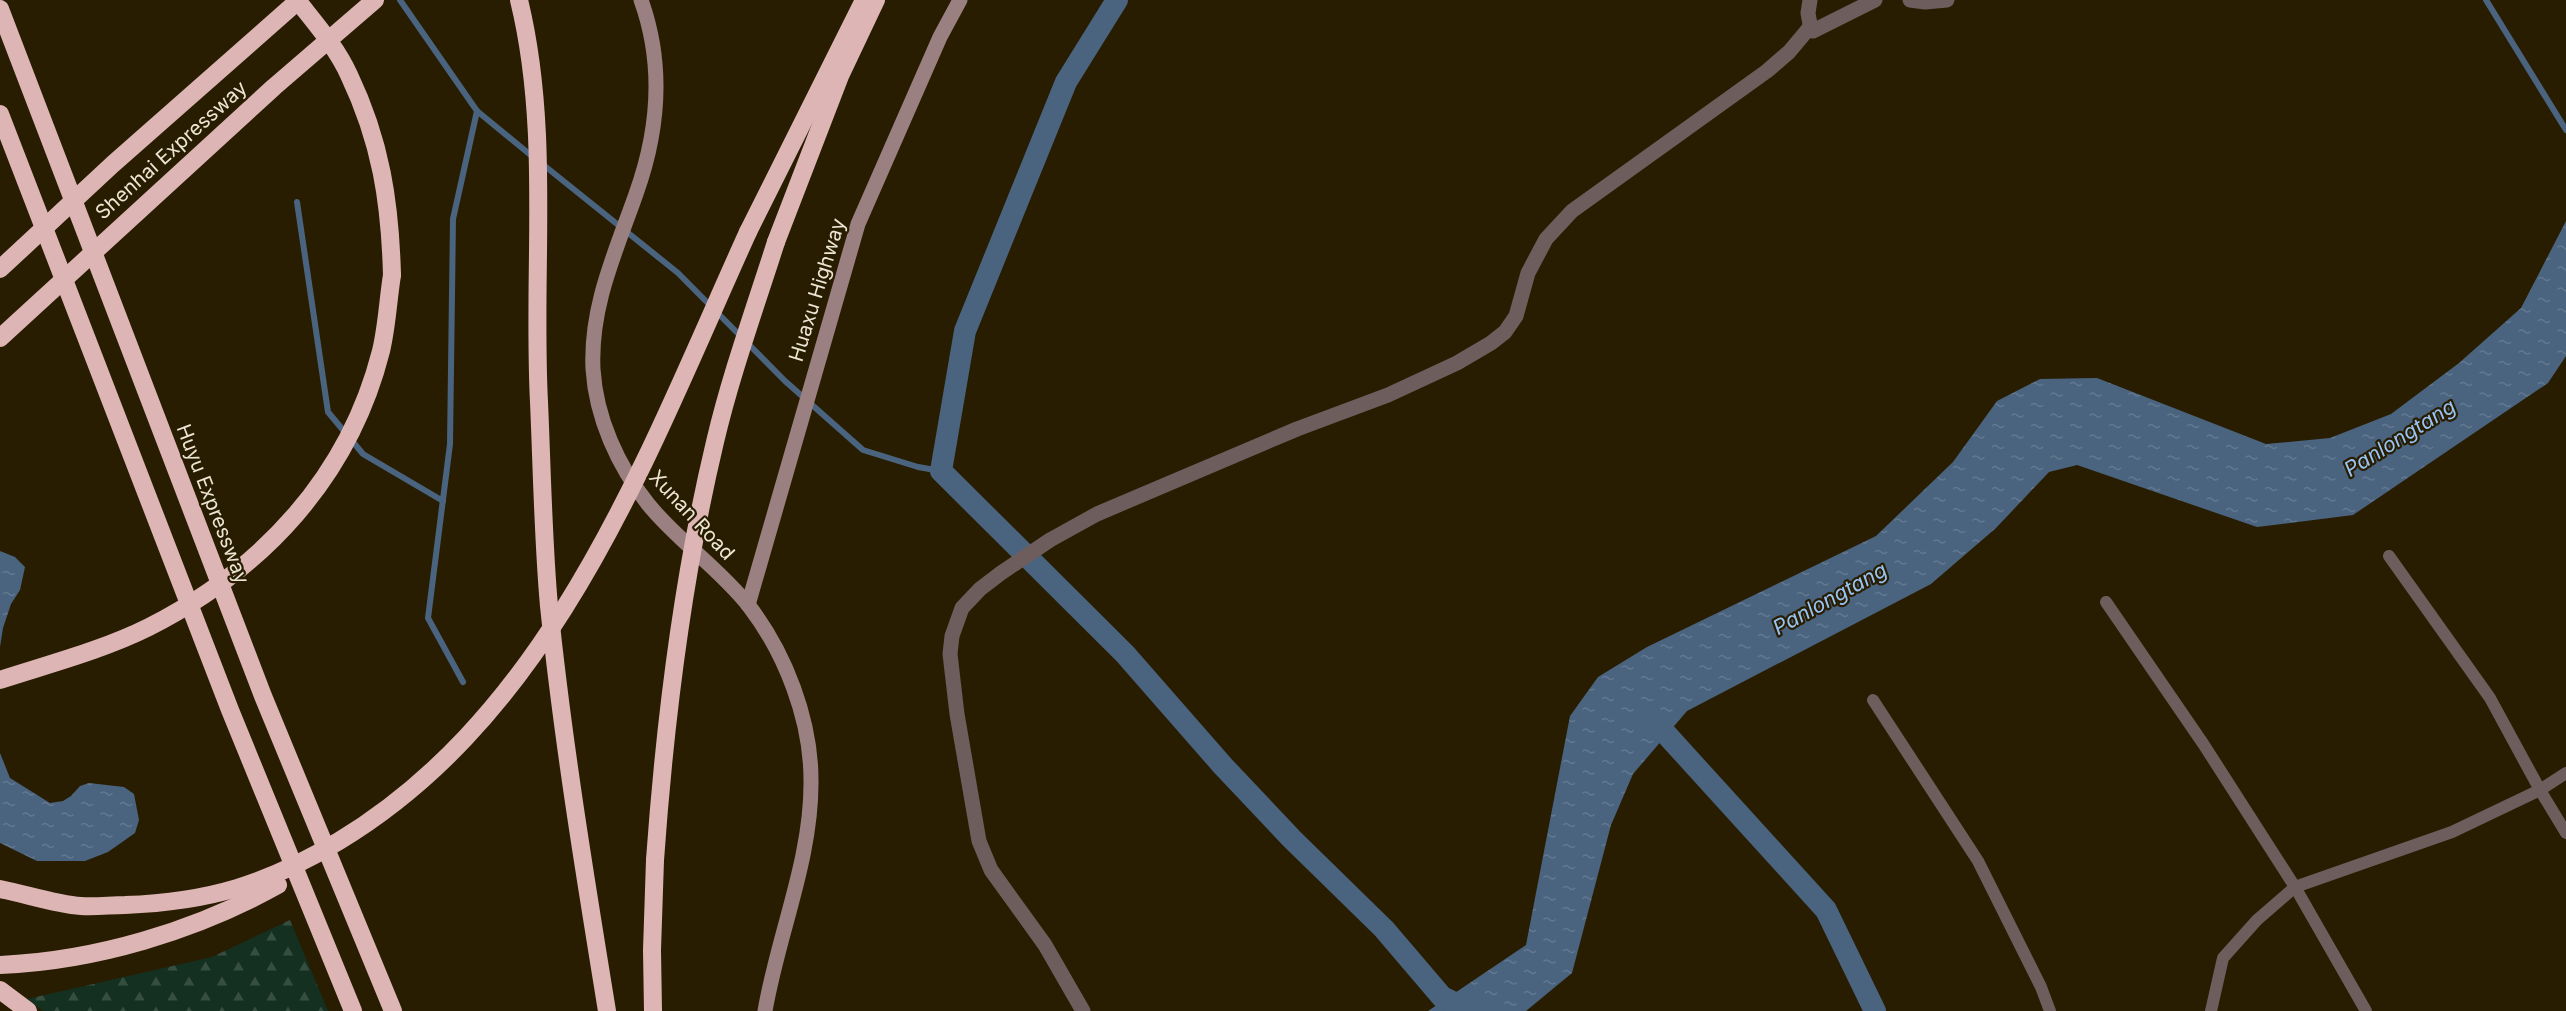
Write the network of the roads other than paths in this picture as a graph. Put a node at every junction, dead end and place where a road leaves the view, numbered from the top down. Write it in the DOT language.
graph roads {
  1 [pos="298,0"];
  2 [pos="375,0"];
  3 [pos="519,0"];
  4 [pos="641,0"];
  5 [pos="864,0"];
  6 [pos="876,0"];
  7 [pos="960,0"];
  8 [pos="1810,0"];
  9 [pos="1875,0"];
  10 [pos="1910,0"];
  11 [pos="1947,0"];
  12 [pos="0,9"];
  13 [pos="1810,27"];
  14 [pos="0,114"];
  15 [pos="0,269"];
  16 [pos="0,338"];
  17 [pos="2389,556"];
  18 [pos="2106,602"];
  19 [pos="748,605"];
  20 [pos="0,680"];
  21 [pos="1873,700"];
  22 [pos="2566,773"];
  23 [pos="2540,790"];
  24 [pos="374,820"];
  25 [pos="2566,833"];
  26 [pos="2295,887"];
  27 [pos="0,889"];
  28 [pos="0,965"];
  29 [pos="0,990"];
  30 [pos="28,1011"];
  31 [pos="353,1011"];
  32 [pos="393,1011"];
  33 [pos="607,1011"];
  34 [pos="653,1011"];
  35 [pos="765,1011"];
  36 [pos="1083,1011"];
  37 [pos="2050,1011"];
  38 [pos="2211,1011"];
  39 [pos="2366,1011"];
  1 -- 15 [label="highway, Shenhai Expressway, bridge"];
  1 -- 20 [label="highway, bridge"];
  2 -- 16 [label="highway, Shenhai Expressway, bridge"];
  3 -- 33 [label="highway"];
  4 -- 19 [label="street, Xunan Road"];
  5 -- 24 [label="highway, bridge"];
  6 -- 34 [label="highway, bridge"];
  7 -- 19 [label="street, Huaxu Highway"];
  8 -- 13 [label="street"];
  9 -- 13 [label="street"];
  10 -- 11 [label="street"];
  12 -- 32 [label="highway, Huyu Expressway"];
  13 -- 36 [label="street"];
  14 -- 31 [label="highway"];
  17 -- 23 [label="lane"];
  18 -- 26 [label="lane"];
  19 -- 35 [label="street, Xunan Road"];
  21 -- 37 [label="lane"];
  22 -- 23 [label="lane"];
  23 -- 25 [label="lane"];
  23 -- 26 [label="lane"];
  24 -- 27 [label="highway, bridge"];
  24 -- 28 [label="highway, bridge"];
  26 -- 38 [label="lane"];
  26 -- 39 [label="lane"];
  29 -- 30 [label="highway"];
}
